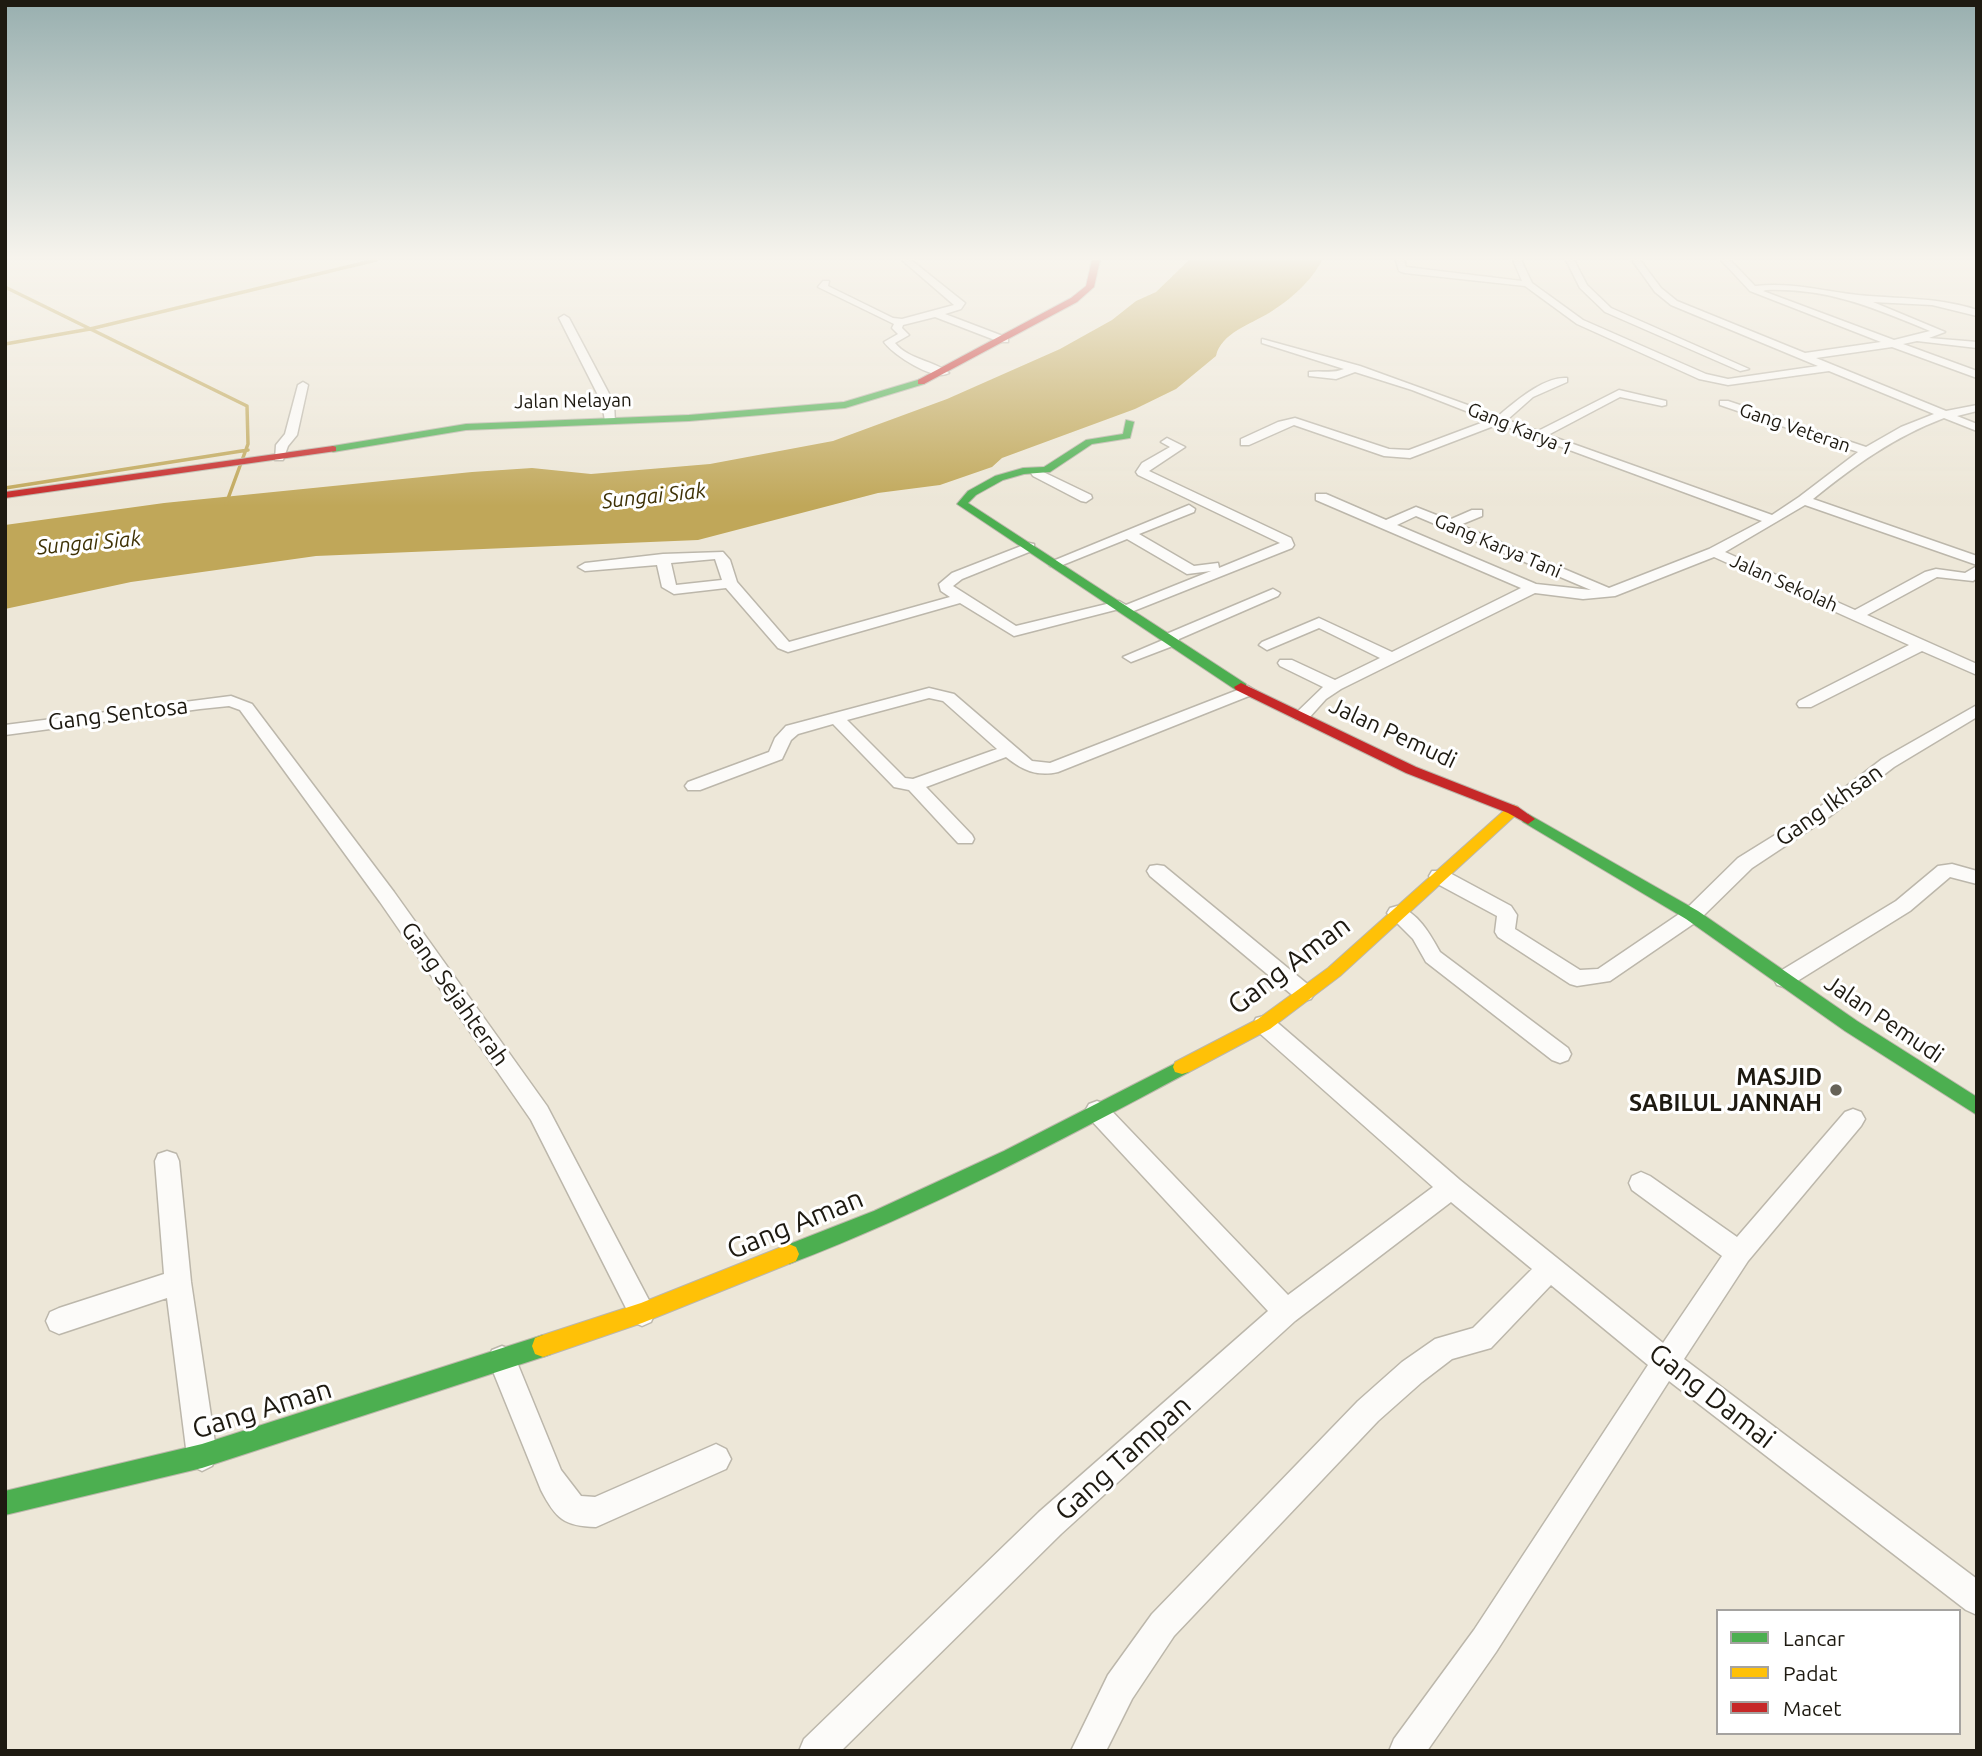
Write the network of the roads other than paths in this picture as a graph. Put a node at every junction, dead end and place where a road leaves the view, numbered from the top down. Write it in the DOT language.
graph roads {
  1 [pos="576,342"];
  2 [pos="889,342"];
  3 [pos="1000,342"];
  4 [pos="1269,342"];
  5 [pos="1625,342"];
  6 [pos="1682,342"];
  7 [pos="1768,342"];
  8 [pos="1792,342"];
  9 [pos="1886,342"];
  10 [pos="1901,342"];
  11 [pos="1914,342"];
  12 [pos="1937,342"];
  13 [pos="1891,344"];
  14 [pos="1977,345"];
  15 [pos="1821,354"];
  16 [pos="1802,357"];
  17 [pos="1845,364"];
  18 [pos="1953,366"];
  19 [pos="1356,368"];
  20 [pos="1826,368"];
  21 [pos="1744,369"];
  22 [pos="944,373"];
  23 [pos="1313,374"];
  24 [pos="1975,374"];
  25 [pos="1703,377"];
  26 [pos="1563,380"];
  27 [pos="303,385"];
  28 [pos="1931,397"];
  29 [pos="1910,402"];
  30 [pos="1662,403"];
  31 [pos="1724,404"];
  32 [pos="1971,410"];
  33 [pos="1943,415"];
  34 [pos="1500,420"];
  35 [pos="611,421"];
  36 [pos="1129,422"];
  37 [pos="1977,428"];
  38 [pos="1538,436"];
  39 [pos="1167,442"];
  40 [pos="1245,442"];
  41 [pos="1867,452"];
  42 [pos="271,458"];
  43 [pos="1037,473"];
  44 [pos="5,495"];
  45 [pos="1321,497"];
  46 [pos="1086,498"];
  47 [pos="1804,500"];
  48 [pos="1189,509"];
  49 [pos="1477,513"];
  50 [pos="1773,520"];
  51 [pos="1386,525"];
  52 [pos="1449,525"];
  53 [pos="1131,535"];
  54 [pos="1267,545"];
  55 [pos="1029,547"];
  56 [pos="1714,552"];
  57 [pos="663,558"];
  58 [pos="1977,561"];
  59 [pos="1055,563"];
  60 [pos="585,567"];
  61 [pos="1977,569"];
  62 [pos="730,583"];
  63 [pos="1533,589"];
  64 [pos="1273,593"];
  65 [pos="1610,593"];
  66 [pos="959,598"];
  67 [pos="1122,608"];
  68 [pos="1856,615"];
  69 [pos="1171,639"];
  70 [pos="1267,645"];
  71 [pos="1922,645"];
  72 [pos="1131,657"];
  73 [pos="1394,659"];
  74 [pos="1286,663"];
  75 [pos="1977,670"];
  76 [pos="1335,686"];
  77 [pos="1248,691"];
  78 [pos="231,701"];
  79 [pos="1805,704"];
  80 [pos="1977,710"];
  81 [pos="1302,716"];
  82 [pos="836,718"];
  83 [pos="5,730"];
  84 [pos="1009,750"];
  85 [pos="914,785"];
  86 [pos="695,786"];
  87 [pos="1513,810"];
  88 [pos="965,839"];
  89 [pos="1157,870"];
  90 [pos="1439,876"];
  91 [pos="1977,878"];
  92 [pos="1397,913"];
  93 [pos="1692,915"];
  94 [pos="1784,979"];
  95 [pos="1304,993"];
  96 [pos="1264,1024"];
  97 [pos="1560,1054"];
  98 [pos="1977,1107"];
  99 [pos="1097,1111"];
  100 [pos="1853,1119"];
  101 [pos="167,1161"];
  102 [pos="1641,1183"];
  103 [pos="1451,1188"];
  104 [pos="1739,1253"];
  105 [pos="1550,1268"];
  106 [pos="178,1282"];
  107 [pos="1286,1312"];
  108 [pos="642,1313"];
  109 [pos="59,1321"];
  110 [pos="502,1359"];
  111 [pos="1665,1361"];
  112 [pos="202,1456"];
  113 [pos="716,1459"];
  114 [pos="5,1503"];
  115 [pos="1977,1599"];
  116 [pos="816,1751"];
  117 [pos="1088,1751"];
  118 [pos="1406,1751"];
  1 -- 35 [label="street"];
  2 -- 22 [label="street"];
  3 -- 22 [label="street, Jalan Nelayan"];
  4 -- 19 [label="street, Gang Karya 1"];
  5 -- 25 [label="street"];
  6 -- 21 [label="street"];
  7 -- 16 [label="street"];
  8 -- 15 [label="street"];
  9 -- 13 [label="street"];
  10 -- 13 [label="street"];
  11 -- 18 [label="street"];
  12 -- 14 [label="street"];
  13 -- 15 [label="street"];
  13 -- 18 [label="street"];
  15 -- 16 [label="street"];
  15 -- 17 [label="street"];
  16 -- 20 [label="street"];
  16 -- 21 [label="street"];
  17 -- 20 [label="street"];
  17 -- 28 [label="street"];
  18 -- 24 [label="street"];
  19 -- 23 [label="street"];
  19 -- 34 [label="street, Gang Karya 1"];
  20 -- 25 [label="street"];
  20 -- 29 [label="street"];
  21 -- 25 [label="street"];
  22 -- 35 [label="street, Jalan Nelayan"];
  26 -- 34 [label="street"];
  27 -- 42 [label="street"];
  28 -- 29 [label="street"];
  28 -- 32 [label="street"];
  29 -- 33 [label="street"];
  30 -- 38 [label="street"];
  31 -- 41 [label="street, Gang Veteran"];
  32 -- 33 [label="street, Jalan Sekolah"];
  33 -- 37 [label="street"];
  33 -- 41 [label="street, Jalan Sekolah"];
  34 -- 38 [label="street, Gang Karya 1"];
  34 -- 40 [label="street"];
  35 -- 42 [label="street, Jalan Nelayan"];
  36 -- 43 [label="street, Jalan Pemudi"];
  38 -- 50 [label="street, Gang Karya 1"];
  39 -- 67 [label="street"];
  41 -- 47 [label="street, Jalan Sekolah"];
  42 -- 44 [label="street, Jalan Nelayan"];
  43 -- 46 [label="street"];
  43 -- 55 [label="street, Jalan Pemudi"];
  45 -- 51 [label="street, Gang Karya Tani"];
  47 -- 50 [label="street, Jalan Sekolah"];
  47 -- 58 [label="street"];
  48 -- 53 [label="street"];
  49 -- 52 [label="street"];
  50 -- 56 [label="street, Jalan Sekolah"];
  51 -- 52 [label="street, Gang Karya Tani"];
  51 -- 63 [label="street, Gang Karya Tani"];
  52 -- 65 [label="street, Gang Karya Tani"];
  53 -- 54 [label="street"];
  53 -- 59 [label="street"];
  55 -- 59 [label="street, Jalan Pemudi"];
  55 -- 66 [label="street"];
  56 -- 65 [label="street, Gang Karya Tani"];
  56 -- 68 [label="street, Jalan Sekolah"];
  57 -- 60 [label="street"];
  57 -- 62 [label="street"];
  57 -- 62 [label="street"];
  59 -- 67 [label="street, Jalan Pemudi"];
  61 -- 68 [label="street"];
  62 -- 66 [label="street"];
  63 -- 65 [label="street, Gang Karya Tani"];
  63 -- 73 [label="street"];
  64 -- 69 [label="street"];
  66 -- 67 [label="street"];
  67 -- 69 [label="street, Jalan Pemudi"];
  68 -- 71 [label="street, Jalan Sekolah"];
  69 -- 72 [label="street"];
  69 -- 77 [label="street, Jalan Pemudi"];
  70 -- 73 [label="street"];
  71 -- 75 [label="street, Jalan Sekolah"];
  71 -- 79 [label="street"];
  73 -- 76 [label="street"];
  74 -- 76 [label="street"];
  76 -- 81 [label="street"];
  77 -- 81 [label="street, Jalan Pemudi"];
  77 -- 84 [label="street"];
  78 -- 83 [label="street, Gang Sentosa"];
  78 -- 108 [label="street, Gang Sejahterah"];
  80 -- 93 [label="street, Gang Ikhsan"];
  81 -- 87 [label="street, Jalan Pemudi"];
  82 -- 84 [label="street"];
  82 -- 85 [label="street"];
  82 -- 86 [label="street"];
  84 -- 85 [label="street"];
  85 -- 88 [label="street"];
  87 -- 90 [label="street, Gang Aman"];
  87 -- 93 [label="street, Jalan Pemudi"];
  89 -- 95 [label="street"];
  90 -- 92 [label="street, Gang Aman"];
  90 -- 93 [label="street, Gang Ikhsan"];
  91 -- 94 [label="street"];
  92 -- 95 [label="street, Gang Aman"];
  92 -- 97 [label="street"];
  93 -- 94 [label="street, Jalan Pemudi"];
  94 -- 98 [label="street, Jalan Pemudi"];
  95 -- 96 [label="street, Gang Aman"];
  96 -- 99 [label="street, Gang Aman"];
  96 -- 103 [label="street, Gang Damai"];
  99 -- 107 [label="street"];
  99 -- 108 [label="street, Gang Aman"];
  100 -- 104 [label="street"];
  101 -- 106 [label="street"];
  102 -- 104 [label="street"];
  103 -- 105 [label="street, Gang Damai"];
  103 -- 107 [label="street, Gang Tampan"];
  104 -- 111 [label="street"];
  105 -- 111 [label="street, Gang Damai"];
  105 -- 117 [label="street"];
  106 -- 109 [label="street"];
  106 -- 112 [label="street"];
  107 -- 116 [label="street, Gang Tampan"];
  108 -- 110 [label="street, Gang Aman"];
  110 -- 112 [label="street, Gang Aman"];
  110 -- 113 [label="street"];
  111 -- 115 [label="street, Gang Damai"];
  111 -- 118 [label="street"];
  112 -- 114 [label="street, Gang Aman"];
}
